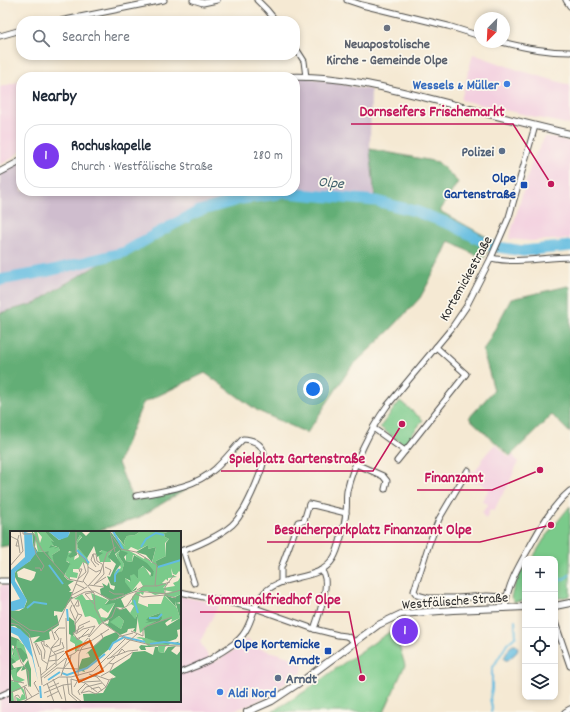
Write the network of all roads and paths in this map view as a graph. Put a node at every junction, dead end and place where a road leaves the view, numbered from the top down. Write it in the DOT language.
graph roads {
  1 [pos="164,0"];
  2 [pos="193,0"];
  3 [pos="217,0"];
  4 [pos="257,0"];
  5 [pos="347,0"];
  6 [pos="566,0"];
  7 [pos="570,6"];
  8 [pos="85,16"];
  9 [pos="272,16"];
  10 [pos="16,31"];
  11 [pos="474,34"];
  12 [pos="0,36"];
  13 [pos="510,44"];
  14 [pos="570,52"];
  15 [pos="300,55"];
  16 [pos="300,77"];
  17 [pos="306,77"];
  18 [pos="535,126"];
  19 [pos="570,134"];
  20 [pos="16,164"];
  21 [pos="0,172"];
  22 [pos="570,257"];
  23 [pos="491,258"];
  24 [pos="436,347"];
  25 [pos="373,428"];
  26 [pos="405,451"];
  27 [pos="397,461"];
  28 [pos="356,464"];
  29 [pos="468,470"];
  30 [pos="385,489"];
  31 [pos="570,491"];
  32 [pos="136,496"];
  33 [pos="346,513"];
  34 [pos="181,551"];
  35 [pos="320,570"];
  36 [pos="281,582"];
  37 [pos="194,583"];
  38 [pos="181,592"];
  39 [pos="506,598"];
  40 [pos="570,603"];
  41 [pos="558,605"];
  42 [pos="522,607"];
  43 [pos="255,608"];
  44 [pos="505,608"];
  45 [pos="557,628"];
  46 [pos="314,630"];
  47 [pos="354,642"];
  48 [pos="570,666"];
  49 [pos="181,672"];
  50 [pos="10,691"];
  51 [pos="0,696"];
  52 [pos="570,709"];
  53 [pos="247,712"];
  54 [pos="565,712"];
  1 -- 8 [label="street"];
  2 -- 3 [label="street"];
  4 -- 9 [label="street"];
  5 -- 11 [label="street"];
  6 -- 7 [label="street"];
  10 -- 12 [label="street"];
  13 -- 14 [label="street"];
  15 -- 17 [label="street"];
  16 -- 17 [label="street"];
  17 -- 18 [label="street"];
  18 -- 19 [label="street"];
  18 -- 23 [label="street, Kortemickestraße"];
  20 -- 21 [label="street"];
  22 -- 23 [label="street"];
  23 -- 24 [label="street, Kortemickestraße"];
  24 -- 25 [label="street, Kortemickestraße"];
  24 -- 26 [label="street"];
  25 -- 26 [label="street"];
  25 -- 28 [label="street, Kortemickestraße"];
  26 -- 27 [label="street"];
  28 -- 30 [label="street"];
  28 -- 33 [label="street, Kortemickestraße"];
  29 -- 39 [label="street"];
  31 -- 39 [label="street"];
  32 -- 34 [label="street"];
  33 -- 35 [label="street, Kortemickestraße"];
  33 -- 36 [label="street"];
  34 -- 37 [label="street"];
  35 -- 36 [label="street"];
  35 -- 46 [label="street"];
  36 -- 43 [label="street"];
  38 -- 43 [label="street"];
  39 -- 44 [label="street"];
  40 -- 41 [label="street"];
  42 -- 44 [label="street, Westfälische Straße"];
  43 -- 46 [label="street"];
  43 -- 49 [label="street"];
  44 -- 47 [label="street, Westfälische Straße"];
  45 -- 48 [label="street"];
  46 -- 47 [label="street"];
  47 -- 53 [label="street, Westfälische Straße"];
  50 -- 51 [label="street"];
  52 -- 54 [label="street"];
}
